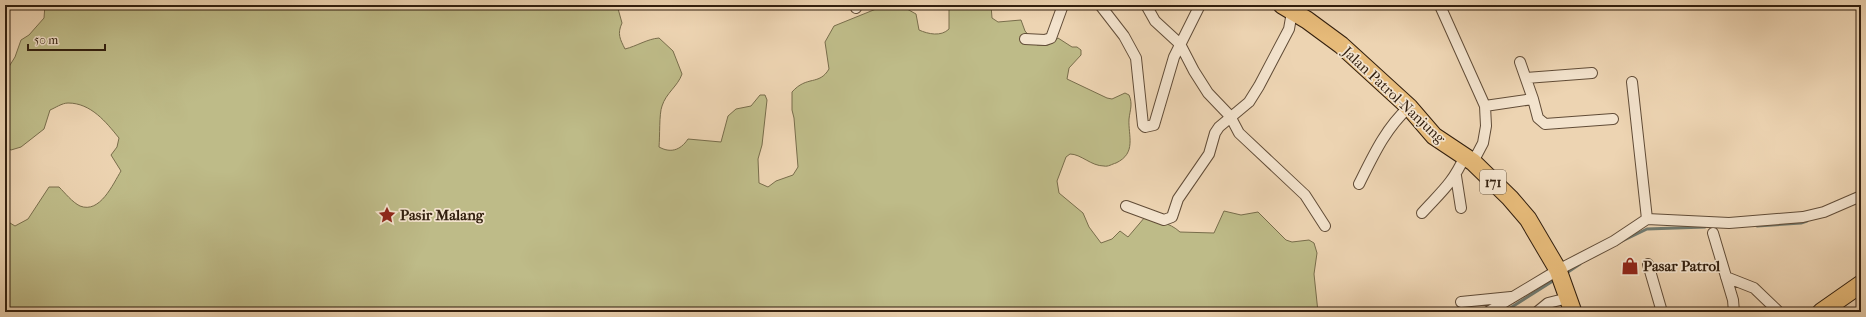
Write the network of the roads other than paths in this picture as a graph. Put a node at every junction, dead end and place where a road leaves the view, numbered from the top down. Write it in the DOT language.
graph roads {
  1 [pos="1064,5"];
  2 [pos="1100,5"];
  3 [pos="1146,5"];
  4 [pos="1200,5"];
  5 [pos="1287,8"];
  6 [pos="1441,8"];
  7 [pos="1025,39"];
  8 [pos="1180,44"];
  9 [pos="1520,62"];
  10 [pos="1592,72"];
  11 [pos="1526,78"];
  12 [pos="1632,82"];
  13 [pos="1533,99"];
  14 [pos="1485,106"];
  15 [pos="1409,107"];
  16 [pos="1230,116"];
  17 [pos="1613,119"];
  18 [pos="1469,159"];
  19 [pos="1456,176"];
  20 [pos="1359,184"];
  21 [pos="1861,196"];
  22 [pos="1126,206"];
  23 [pos="1461,208"];
  24 [pos="1422,212"];
  25 [pos="1647,219"];
  26 [pos="1325,226"];
  27 [pos="1713,233"];
  28 [pos="1648,264"];
  29 [pos="1560,274"];
  30 [pos="1726,277"];
  31 [pos="1861,284"];
  32 [pos="1515,297"];
  33 [pos="1461,302"];
  34 [pos="1571,305"];
  35 [pos="1827,310"];
  36 [pos="1488,312"];
  37 [pos="1537,312"];
  38 [pos="1662,312"];
  39 [pos="1734,312"];
  40 [pos="1779,312"];
  1 -- 7 [label="street"];
  2 -- 8 [label="street"];
  3 -- 8 [label="street"];
  4 -- 8 [label="street"];
  5 -- 15 [label="main road, Jalan Patrol-Nanjung / 171"];
  5 -- 16 [label="street"];
  6 -- 14 [label="street"];
  8 -- 16 [label="street"];
  9 -- 11 [label="street"];
  10 -- 11 [label="street"];
  11 -- 13 [label="street"];
  12 -- 25 [label="street"];
  13 -- 14 [label="street"];
  13 -- 17 [label="street"];
  14 -- 18 [label="street"];
  15 -- 18 [label="main road, Jalan Patrol-Nanjung / 171"];
  15 -- 20 [label="street"];
  16 -- 22 [label="street"];
  16 -- 26 [label="street"];
  18 -- 19 [label="street"];
  18 -- 29 [label="main road, Jalan Patrol-Nanjung / 171"];
  19 -- 23 [label="street"];
  19 -- 24 [label="street"];
  21 -- 25 [label="street"];
  25 -- 29 [label="street"];
  27 -- 30 [label="street"];
  28 -- 38 [label="street"];
  29 -- 32 [label="street"];
  29 -- 34 [label="main road, Jalan Patrol-Nanjung / 171"];
  30 -- 39 [label="street"];
  30 -- 40 [label="street"];
  31 -- 35 [label="main road"];
  32 -- 33 [label="street"];
  32 -- 36 [label="street"];
  34 -- 37 [label="street"];
}
